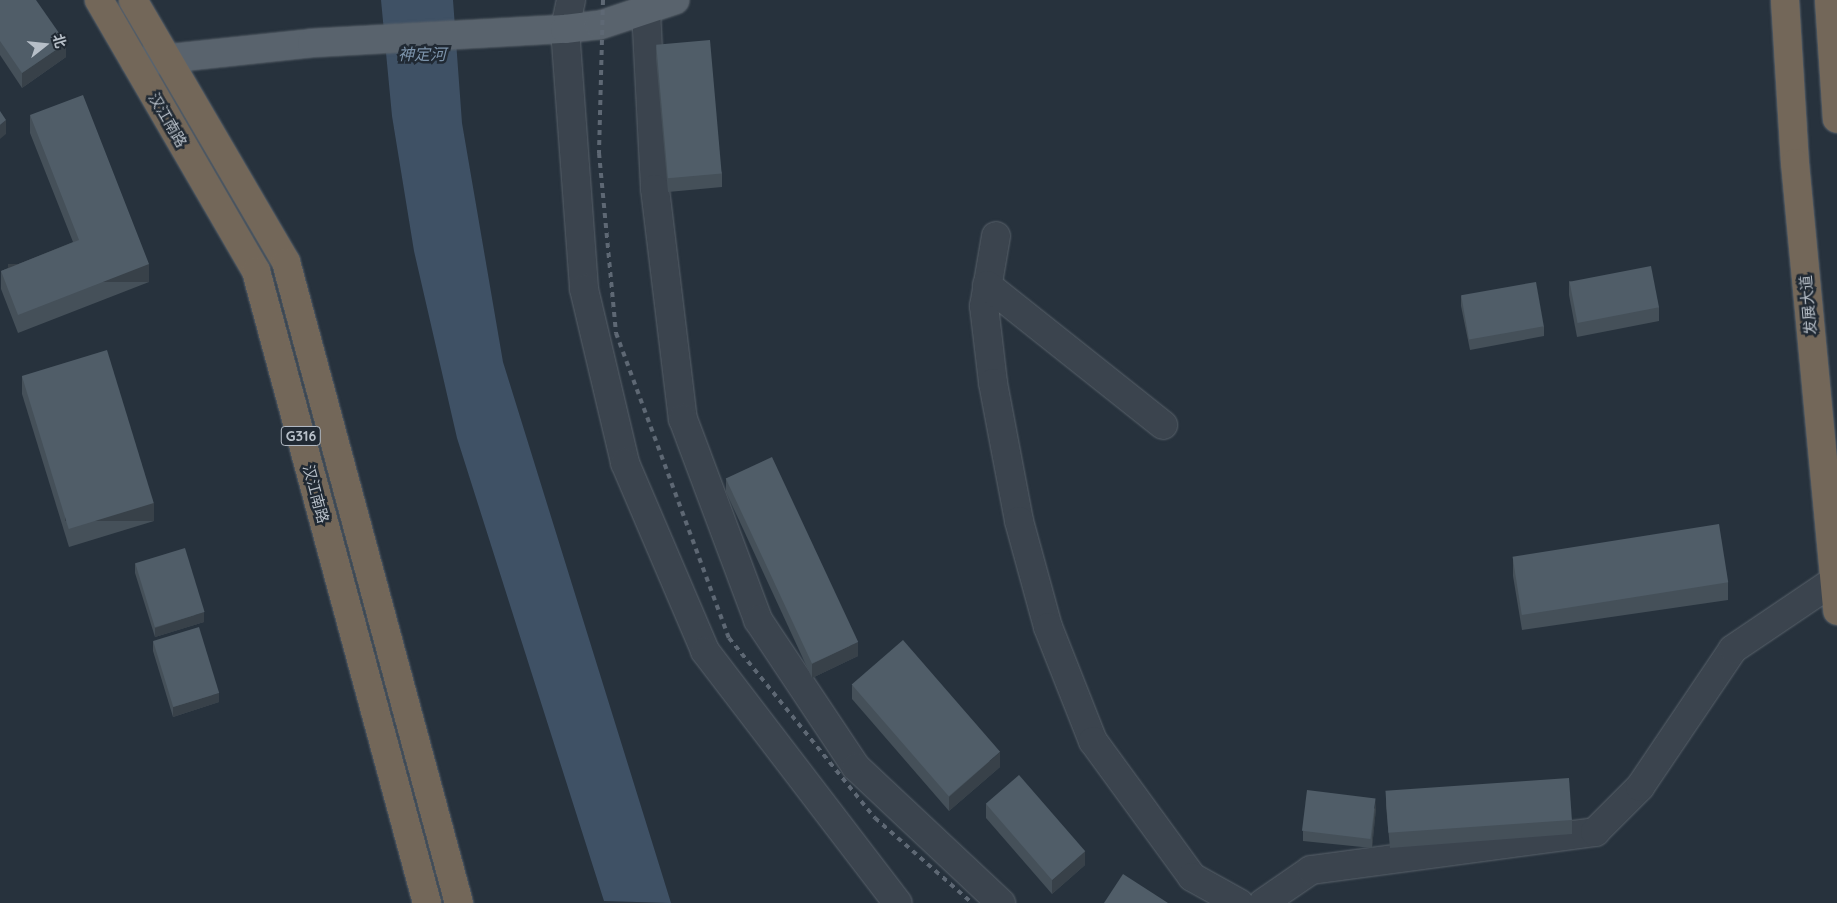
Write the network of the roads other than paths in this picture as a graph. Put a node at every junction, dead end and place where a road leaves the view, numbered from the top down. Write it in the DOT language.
graph roads {
  1 [pos="99,0"];
  2 [pos="132,0"];
  3 [pos="571,0"];
  4 [pos="675,0"];
  5 [pos="1785,0"];
  6 [pos="1829,0"];
  7 [pos="646,10"];
  8 [pos="565,29"];
  9 [pos="167,61"];
  10 [pos="135,62"];
  11 [pos="1837,119"];
  12 [pos="996,236"];
  13 [pos="987,286"];
  14 [pos="1163,425"];
  15 [pos="1834,581"];
  16 [pos="1837,610"];
  17 [pos="427,903"];
  18 [pos="459,903"];
  19 [pos="898,903"];
  20 [pos="1001,903"];
  21 [pos="1239,903"];
  22 [pos="1263,903"];
  1 -- 10 [label="highway, 汉江南路 / G316"];
  2 -- 9 [label="highway, 汉江南路 / G316"];
  3 -- 8 [label="street"];
  4 -- 7 [label="main road"];
  5 -- 15 [label="highway, 发展大道"];
  6 -- 11 [label="highway"];
  7 -- 8 [label="main road"];
  7 -- 20 [label="street"];
  8 -- 9 [label="main road"];
  8 -- 19 [label="street"];
  9 -- 10 [label="main road"];
  9 -- 18 [label="highway, 汉江南路 / G316"];
  10 -- 17 [label="highway, 汉江南路 / G316"];
  12 -- 13 [label="street"];
  13 -- 14 [label="street"];
  13 -- 21 [label="street"];
  15 -- 16 [label="highway, 发展大道"];
  15 -- 22 [label="street"];
}
